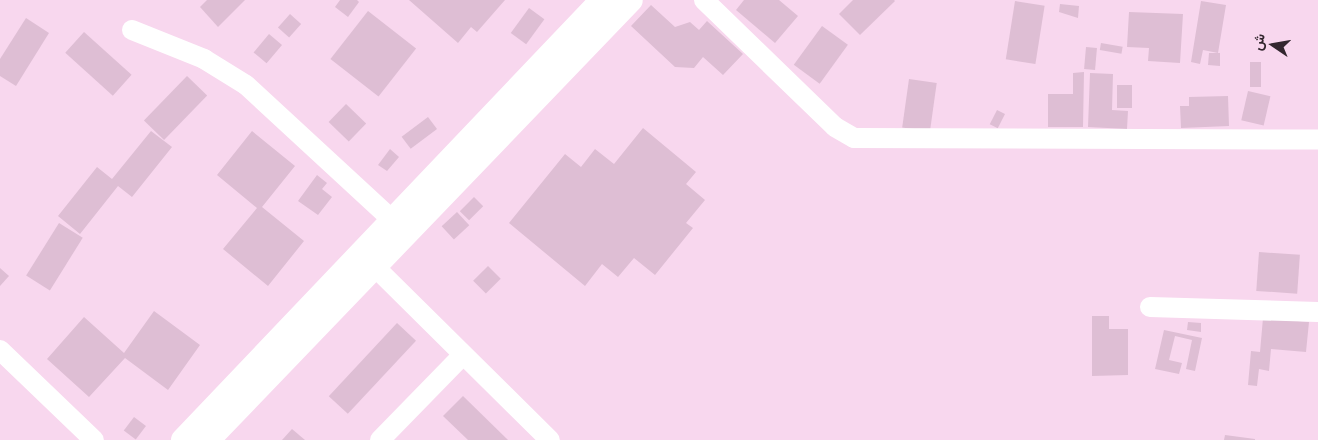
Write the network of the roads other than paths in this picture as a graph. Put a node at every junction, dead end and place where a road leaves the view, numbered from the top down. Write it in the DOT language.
graph roads {
  1 [pos="602,0"];
  2 [pos="704,0"];
  3 [pos="626,2"];
  4 [pos="132,30"];
  5 [pos="1318,140"];
  6 [pos="400,228"];
  7 [pos="375,267"];
  8 [pos="1150,307"];
  9 [pos="1318,312"];
  10 [pos="0,350"];
  11 [pos="463,355"];
  12 [pos="94,440"];
  13 [pos="183,440"];
  14 [pos="208,440"];
  15 [pos="380,440"];
  16 [pos="550,440"];
  1 -- 6 [label="street"];
  2 -- 5 [label="street"];
  3 -- 6 [label="street"];
  4 -- 6 [label="street"];
  6 -- 7 [label="street"];
  6 -- 13 [label="street"];
  7 -- 11 [label="street"];
  7 -- 14 [label="street"];
  8 -- 9 [label="street"];
  10 -- 12 [label="street"];
  11 -- 15 [label="street"];
  11 -- 16 [label="street"];
}
